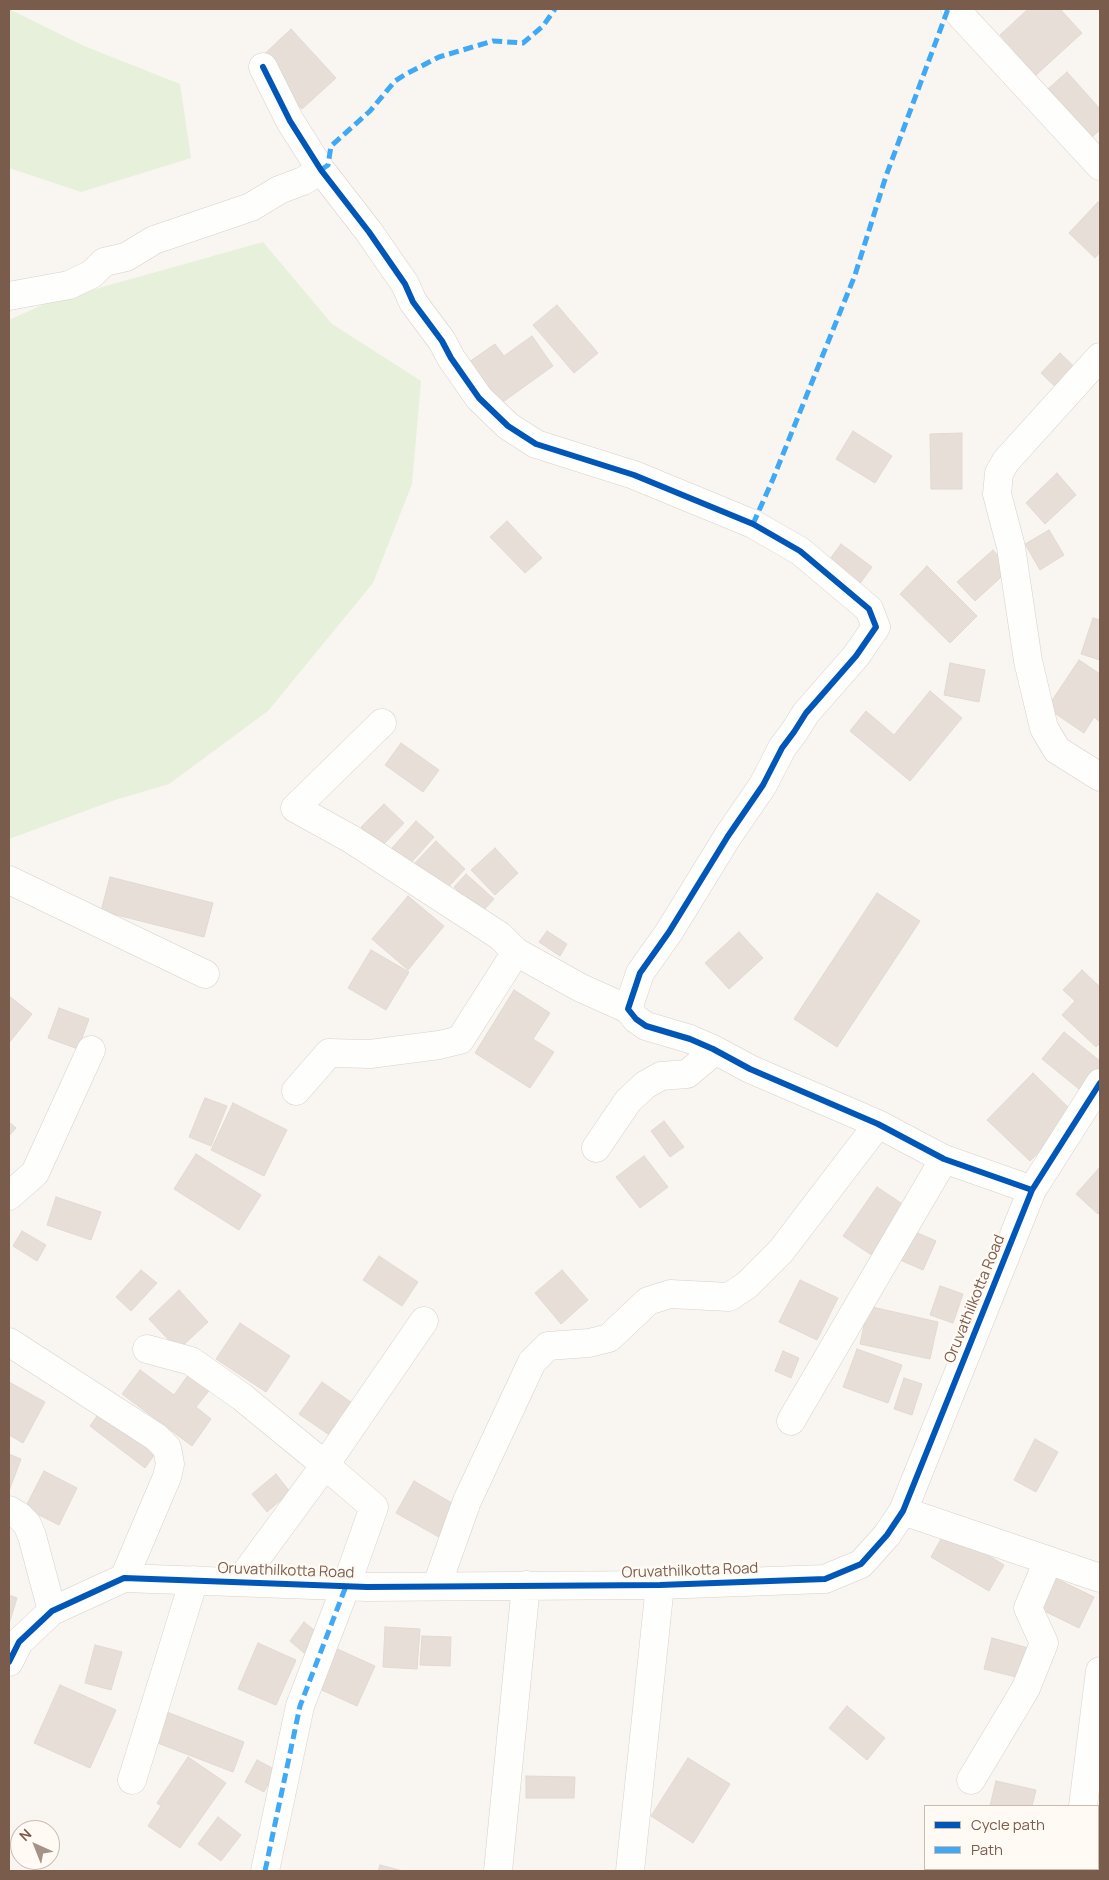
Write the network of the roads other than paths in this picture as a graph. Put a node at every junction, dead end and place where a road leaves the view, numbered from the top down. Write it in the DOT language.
graph roads {
  1 [pos="955,9"];
  2 [pos="263,67"];
  3 [pos="1100,166"];
  4 [pos="321,170"];
  5 [pos="9,296"];
  6 [pos="1100,356"];
  7 [pos="382,723"];
  8 [pos="1100,777"];
  9 [pos="9,880"];
  10 [pos="516,952"];
  11 [pos="205,974"];
  12 [pos="628,1009"];
  13 [pos="714,1049"];
  14 [pos="91,1050"];
  15 [pos="1100,1083"];
  16 [pos="296,1091"];
  17 [pos="878,1124"];
  18 [pos="596,1148"];
  19 [pos="944,1159"];
  20 [pos="1032,1190"];
  21 [pos="9,1196"];
  22 [pos="424,1321"];
  23 [pos="9,1342"];
  24 [pos="147,1349"];
  25 [pos="791,1421"];
  26 [pos="326,1465"];
  27 [pos="9,1510"];
  28 [pos="903,1511"];
  29 [pos="1048,1561"];
  30 [pos="124,1578"];
  31 [pos="1100,1578"];
  32 [pos="194,1580"];
  33 [pos="238,1582"];
  34 [pos="660,1585"];
  35 [pos="346,1586"];
  36 [pos="437,1586"];
  37 [pos="526,1586"];
  38 [pos="52,1611"];
  39 [pos="12,1647"];
  40 [pos="1100,1671"];
  41 [pos="132,1780"];
  42 [pos="971,1780"];
  43 [pos="1083,1805"];
  44 [pos="265,1871"];
  45 [pos="498,1871"];
  46 [pos="630,1871"];
  1 -- 3 [label="street"];
  2 -- 4 [label="street"];
  4 -- 5 [label="street"];
  4 -- 12 [label="street"];
  6 -- 8 [label="street"];
  7 -- 10 [label="street"];
  9 -- 11 [label="street"];
  10 -- 12 [label="street"];
  10 -- 16 [label="street"];
  12 -- 13 [label="street"];
  13 -- 17 [label="street"];
  13 -- 18 [label="street"];
  14 -- 21 [label="street"];
  15 -- 20 [label="street, Oruvathilkotta Road"];
  17 -- 19 [label="street"];
  17 -- 36 [label="street"];
  19 -- 20 [label="street"];
  19 -- 25 [label="street"];
  20 -- 28 [label="street, Oruvathilkotta Road"];
  22 -- 26 [label="street"];
  23 -- 30 [label="street"];
  24 -- 26 [label="street"];
  26 -- 33 [label="street"];
  26 -- 35 [label="street"];
  27 -- 38 [label="street"];
  28 -- 29 [label="street"];
  28 -- 34 [label="street, Oruvathilkotta Road"];
  29 -- 31 [label="street"];
  29 -- 42 [label="street"];
  30 -- 32 [label="street, Oruvathilkotta Road"];
  30 -- 38 [label="street, Oruvathilkotta Road"];
  32 -- 33 [label="street, Oruvathilkotta Road"];
  32 -- 41 [label="street"];
  33 -- 35 [label="street, Oruvathilkotta Road"];
  34 -- 37 [label="street, Oruvathilkotta Road"];
  34 -- 46 [label="street"];
  35 -- 36 [label="street, Oruvathilkotta Road"];
  35 -- 44 [label="street"];
  36 -- 37 [label="street, Oruvathilkotta Road"];
  37 -- 45 [label="street"];
  38 -- 39 [label="street, Oruvathilkotta Road"];
  40 -- 43 [label="street"];
}
